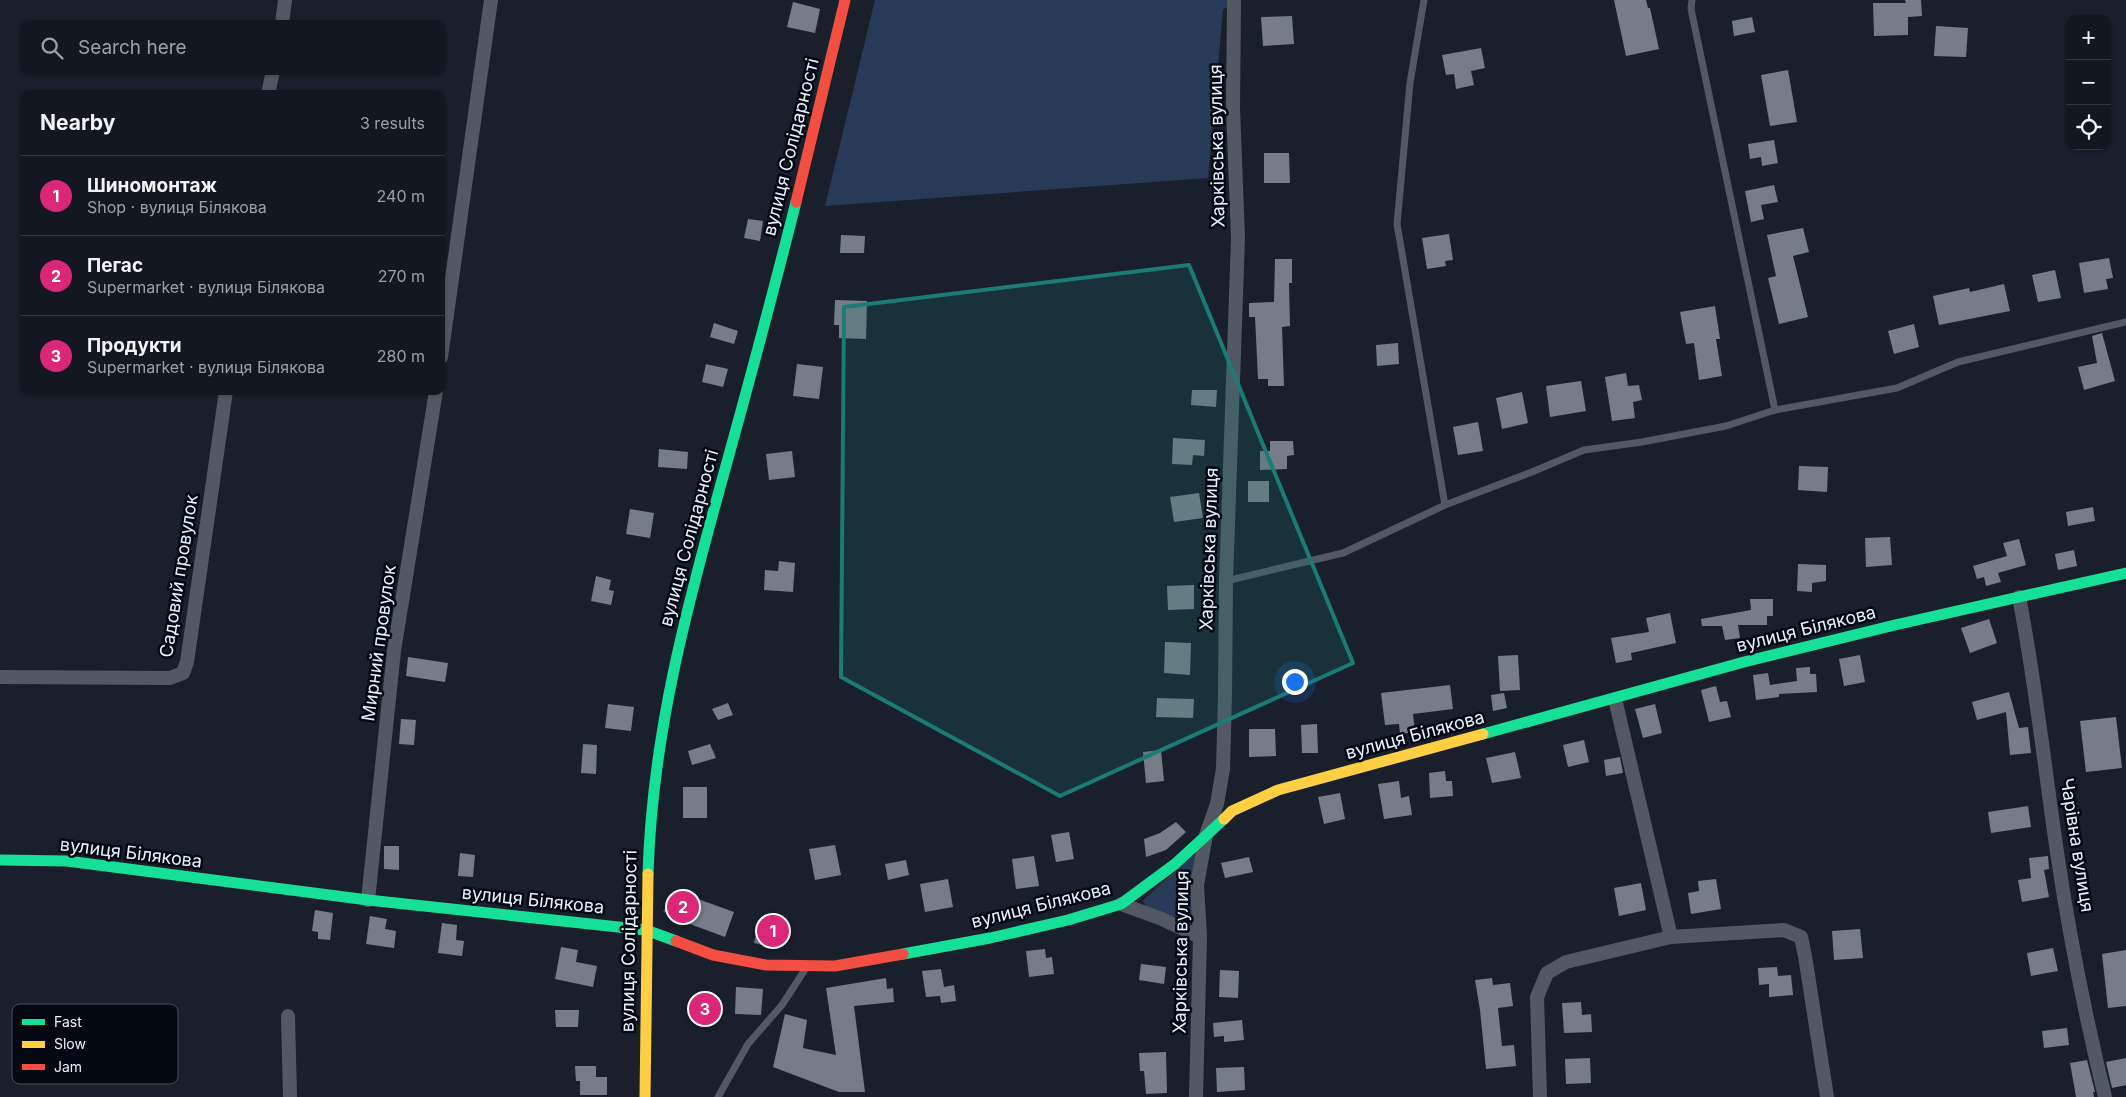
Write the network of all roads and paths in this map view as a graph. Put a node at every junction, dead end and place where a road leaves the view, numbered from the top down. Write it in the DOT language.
graph roads {
  1 [pos="285,0"];
  2 [pos="491,0"];
  3 [pos="845,0"];
  4 [pos="1234,0"];
  5 [pos="1424,0"];
  6 [pos="1692,0"];
  7 [pos="282,20"];
  8 [pos="272,75"];
  9 [pos="269,90"];
  10 [pos="2126,322"];
  11 [pos="445,328"];
  12 [pos="225,395"];
  13 [pos="435,395"];
  14 [pos="1775,410"];
  15 [pos="1445,504"];
  16 [pos="2126,574"];
  17 [pos="1226,581"];
  18 [pos="2020,597"];
  19 [pos="0,677"];
  20 [pos="1615,698"];
  21 [pos="1206,835"];
  22 [pos="0,860"];
  23 [pos="368,900"];
  24 [pos="661,903"];
  25 [pos="1121,904"];
  26 [pos="685,926"];
  27 [pos="646,930"];
  28 [pos="1671,937"];
  29 [pos="1200,938"];
  30 [pos="808,966"];
  31 [pos="288,1016"];
  32 [pos="290,1097"];
  33 [pos="645,1097"];
  34 [pos="718,1097"];
  35 [pos="1196,1097"];
  36 [pos="1540,1097"];
  37 [pos="1827,1097"];
  38 [pos="2104,1097"];
  1 -- 7 [label="street"];
  2 -- 11 [label="street"];
  3 -- 27 [label="street, вулиця Солідарності"];
  4 -- 17 [label="street, Харківська вулиця"];
  5 -- 15 [label="lane"];
  6 -- 14 [label="lane"];
  8 -- 9 [label="street"];
  10 -- 14 [label="lane"];
  12 -- 19 [label="street, Садовий провулок"];
  13 -- 23 [label="street, Мирний провулок"];
  14 -- 15 [label="lane"];
  15 -- 17 [label="lane"];
  16 -- 18 [label="street, вулиця Білякова"];
  17 -- 21 [label="street, Харківська вулиця"];
  18 -- 20 [label="street, вулиця Білякова"];
  18 -- 38 [label="street, Чарівна вулиця"];
  20 -- 21 [label="street, вулиця Білякова"];
  20 -- 28 [label="street"];
  21 -- 25 [label="street, вулиця Білякова"];
  21 -- 29 [label="street, Харківська вулиця"];
  22 -- 23 [label="street, вулиця Білякова"];
  23 -- 27 [label="street, вулиця Білякова"];
  24 -- 26 [label="path"];
  25 -- 29 [label="street"];
  25 -- 30 [label="street, вулиця Білякова"];
  27 -- 30 [label="street, вулиця Білякова"];
  27 -- 33 [label="street, вулиця Солідарності"];
  28 -- 36 [label="street"];
  28 -- 37 [label="street"];
  29 -- 35 [label="street, Харківська вулиця"];
  30 -- 34 [label="lane"];
  31 -- 32 [label="street"];
}
